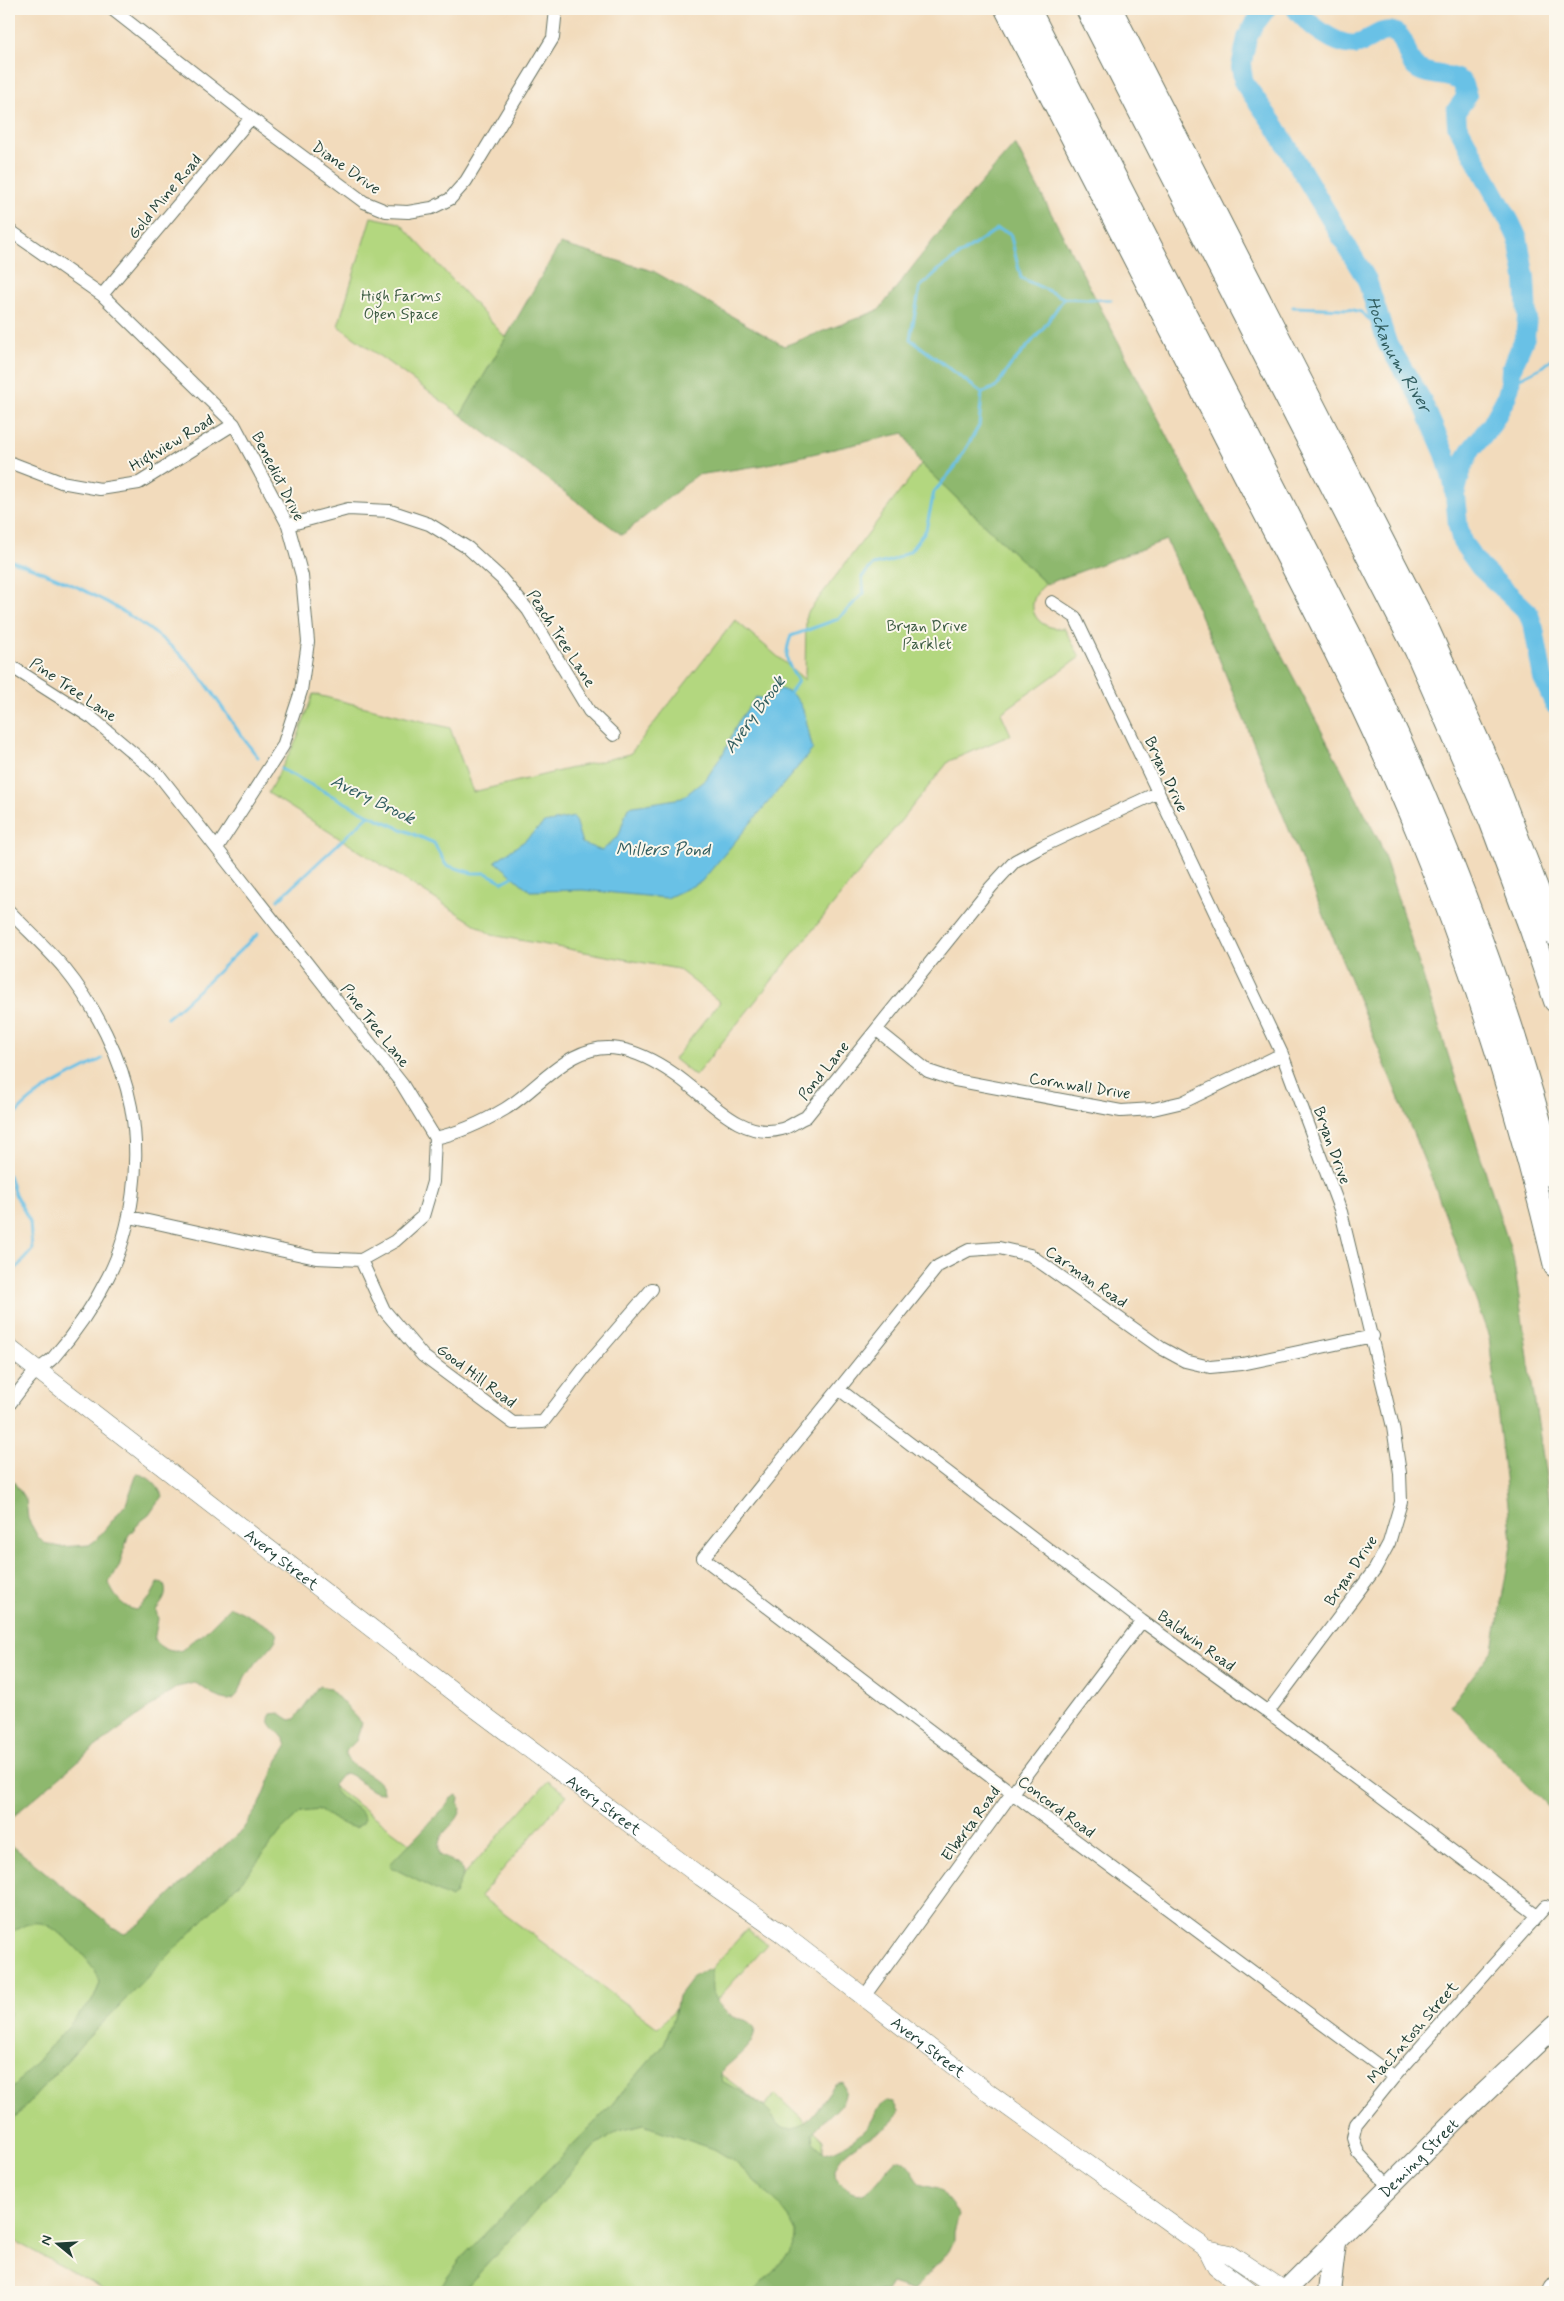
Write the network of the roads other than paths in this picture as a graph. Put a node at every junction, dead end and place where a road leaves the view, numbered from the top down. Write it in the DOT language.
graph roads {
  1 [pos="112,9"];
  2 [pos="556,9"];
  3 [pos="1006,9"];
  4 [pos="1029,9"];
  5 [pos="1087,9"];
  6 [pos="1111,9"];
  7 [pos="250,118"];
  8 [pos="9,230"];
  9 [pos="102,295"];
  10 [pos="234,424"];
  11 [pos="9,462"];
  12 [pos="288,525"];
  13 [pos="1052,602"];
  14 [pos="9,665"];
  15 [pos="614,735"];
  16 [pos="1157,793"];
  17 [pos="217,848"];
  18 [pos="9,911"];
  19 [pos="1555,933"];
  20 [pos="1555,1001"];
  21 [pos="877,1030"];
  22 [pos="1282,1054"];
  23 [pos="435,1138"];
  24 [pos="1555,1178"];
  25 [pos="130,1216"];
  26 [pos="361,1260"];
  27 [pos="1555,1266"];
  28 [pos="652,1289"];
  29 [pos="1372,1336"];
  30 [pos="9,1348"];
  31 [pos="36,1370"];
  32 [pos="840,1390"];
  33 [pos="9,1405"];
  34 [pos="703,1558"];
  35 [pos="1142,1621"];
  36 [pos="1268,1712"];
  37 [pos="1012,1793"];
  38 [pos="1546,1906"];
  39 [pos="1537,1916"];
  40 [pos="863,1998"];
  41 [pos="1555,2026"];
  42 [pos="1394,2077"];
  43 [pos="1390,2186"];
  44 [pos="1335,2242"];
  45 [pos="1207,2249"];
  46 [pos="1250,2292"];
  47 [pos="1285,2292"];
  48 [pos="1329,2292"];
  1 -- 7 [label="street, Diane Drive"];
  2 -- 7 [label="street, Diane Drive"];
  3 -- 27 [label="highway"];
  4 -- 24 [label="highway"];
  5 -- 20 [label="highway"];
  6 -- 19 [label="highway"];
  7 -- 9 [label="street, Gold Mine Road"];
  8 -- 9 [label="street, Benedict Drive"];
  9 -- 10 [label="street, Benedict Drive"];
  10 -- 11 [label="street, Highview Road"];
  10 -- 12 [label="street, Benedict Drive"];
  12 -- 15 [label="street, Peach Tree Lane"];
  12 -- 17 [label="street, Benedict Drive"];
  13 -- 16 [label="street, Bryan Drive"];
  14 -- 17 [label="street, Pine Tree Lane"];
  16 -- 21 [label="street, Pond Lane"];
  16 -- 22 [label="street, Bryan Drive"];
  17 -- 23 [label="street, Pine Tree Lane"];
  18 -- 25 [label="street"];
  21 -- 22 [label="street, Cornwall Drive"];
  21 -- 23 [label="street, Pond Lane"];
  22 -- 29 [label="street, Bryan Drive"];
  23 -- 26 [label="street"];
  25 -- 26 [label="street"];
  25 -- 31 [label="street"];
  26 -- 28 [label="street, Good Hill Road"];
  29 -- 32 [label="street, Carman Road"];
  29 -- 36 [label="street, Bryan Drive"];
  30 -- 31 [label="main road, Avery Street"];
  31 -- 33 [label="street"];
  31 -- 40 [label="main road, Avery Street"];
  32 -- 34 [label="street, Carman Road"];
  32 -- 35 [label="street, Baldwin Road"];
  34 -- 37 [label="street, Concord Road"];
  35 -- 36 [label="street, Baldwin Road"];
  35 -- 37 [label="street, Elberta Road"];
  36 -- 39 [label="street, Baldwin Road"];
  37 -- 40 [label="street, Elberta Road"];
  37 -- 42 [label="street, Concord Road"];
  38 -- 39 [label="street, MacIntosh Street"];
  39 -- 42 [label="street, MacIntosh Street"];
  40 -- 45 [label="main road, Avery Street"];
  41 -- 43 [label="main road, Deming Street"];
  42 -- 43 [label="street, MacIntosh Street"];
  43 -- 44 [label="main road, Deming Street"];
  44 -- 47 [label="main road, Deming Street"];
  44 -- 48 [label="highway"];
  45 -- 46 [label="main road, Avery Street"];
  45 -- 47 [label="main road, Avery Street"];
}
